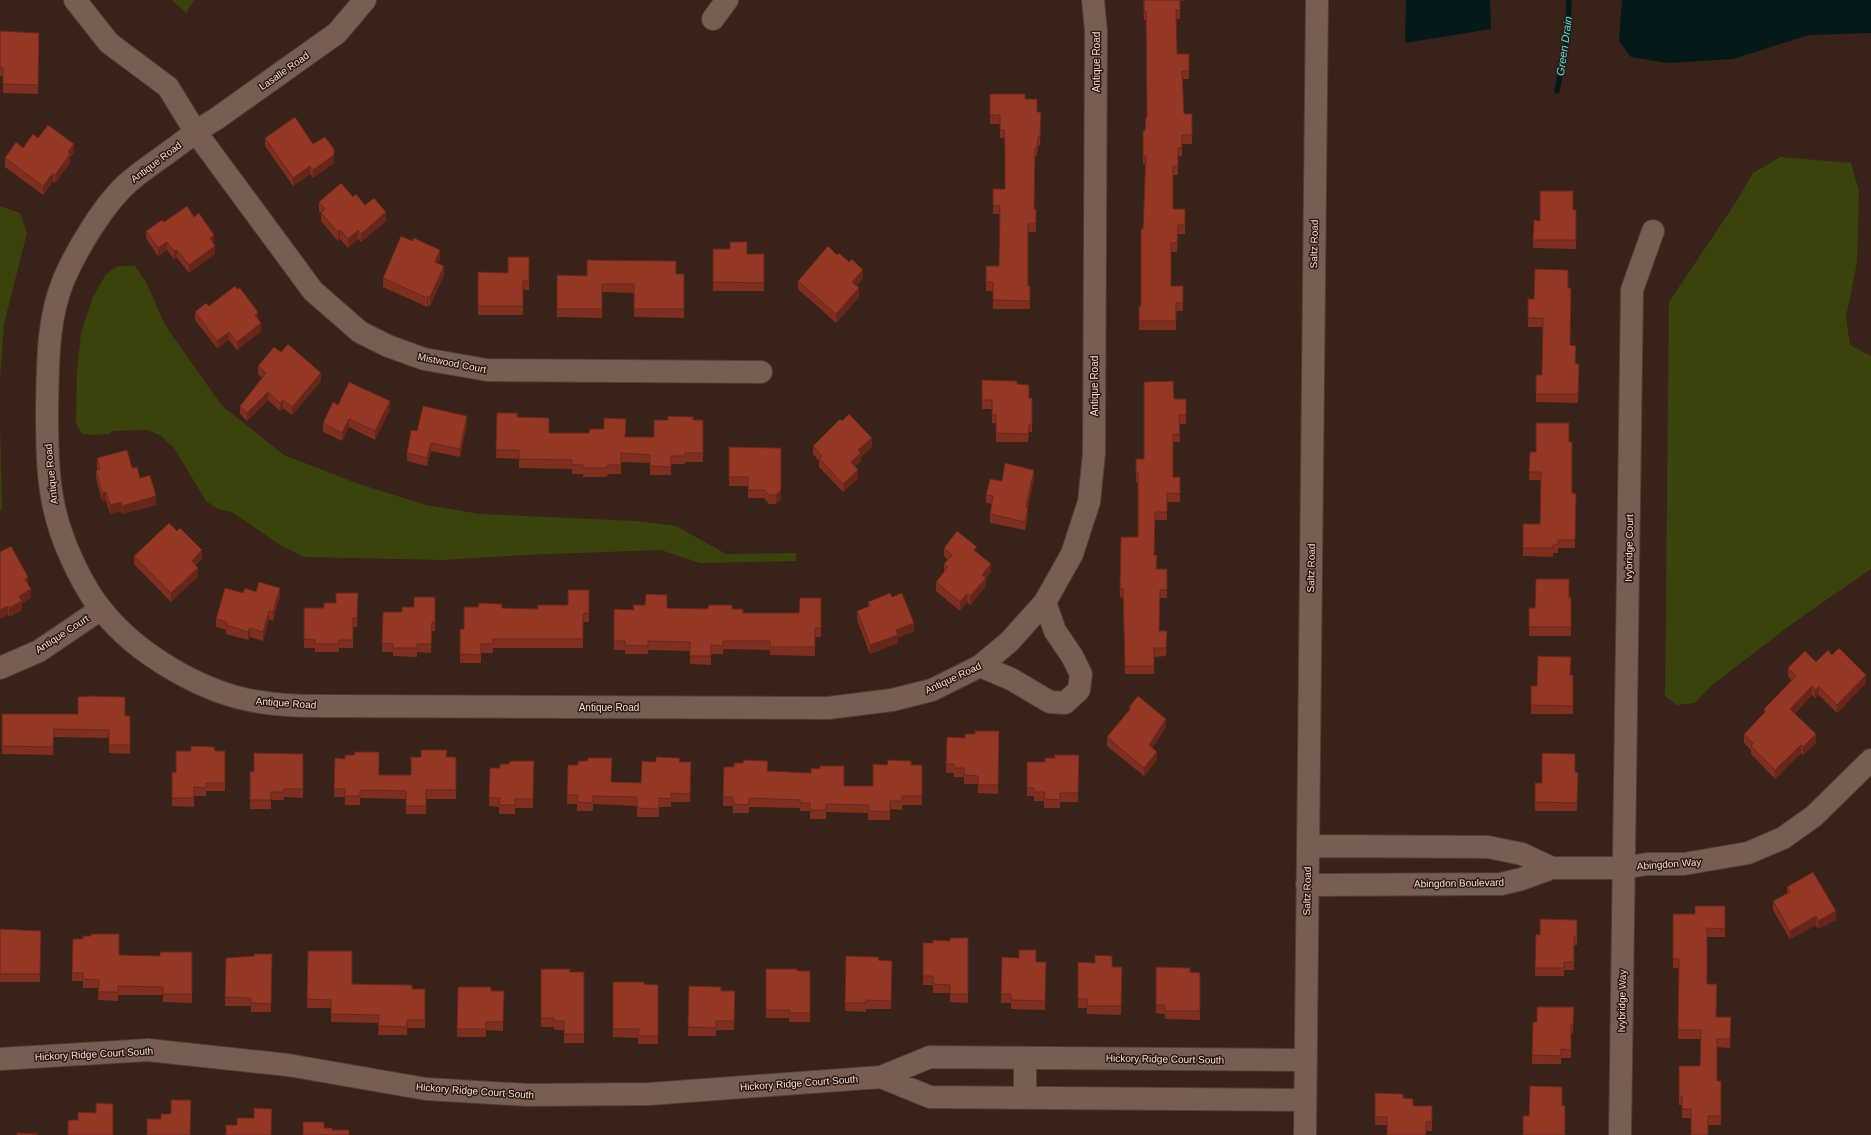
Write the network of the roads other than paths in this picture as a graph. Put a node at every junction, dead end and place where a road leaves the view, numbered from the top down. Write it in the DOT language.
graph roads {
  1 [pos="76,0"];
  2 [pos="365,0"];
  3 [pos="727,0"];
  4 [pos="1093,0"];
  5 [pos="1317,0"];
  6 [pos="713,19"];
  7 [pos="195,131"];
  8 [pos="1653,231"];
  9 [pos="761,372"];
  10 [pos="1045,602"];
  11 [pos="101,609"];
  12 [pos="980,666"];
  13 [pos="0,668"];
  14 [pos="1871,760"];
  15 [pos="1308,846"];
  16 [pos="1552,868"];
  17 [pos="1624,868"];
  18 [pos="1307,885"];
  19 [pos="1026,1058"];
  20 [pos="0,1059"];
  21 [pos="1305,1060"];
  22 [pos="881,1077"];
  23 [pos="1025,1098"];
  24 [pos="1305,1100"];
  25 [pos="1305,1135"];
  26 [pos="1620,1135"];
  1 -- 7 [label="street, Mistwood Court"];
  2 -- 7 [label="street, Lasalle Road"];
  3 -- 6 [label="street"];
  4 -- 10 [label="street, Antique Road"];
  5 -- 15 [label="street, Saltz Road"];
  7 -- 9 [label="street, Mistwood Court"];
  7 -- 11 [label="street, Antique Road"];
  8 -- 17 [label="street, Ivybridge Court"];
  10 -- 12 [label="street, Antique Road"];
  10 -- 12 [label="street"];
  11 -- 12 [label="street, Antique Road"];
  11 -- 13 [label="street, Antique Court"];
  14 -- 17 [label="street, Abingdon Way"];
  15 -- 16 [label="street"];
  15 -- 18 [label="street, Saltz Road"];
  16 -- 17 [label="street, Abingdon Way"];
  16 -- 18 [label="street, Abingdon Boulevard"];
  17 -- 26 [label="street, Ivybridge Way"];
  18 -- 21 [label="street, Saltz Road"];
  19 -- 21 [label="street, Hickory Ridge Court South"];
  19 -- 22 [label="street, Hickory Ridge Court South"];
  19 -- 23 [label="street"];
  20 -- 22 [label="street, Hickory Ridge Court South"];
  21 -- 24 [label="street, Saltz Road"];
  22 -- 23 [label="street, Hickory Ridge Court South"];
  23 -- 24 [label="street, Hickory Ridge Court South"];
  24 -- 25 [label="street, Saltz Road"];
}
